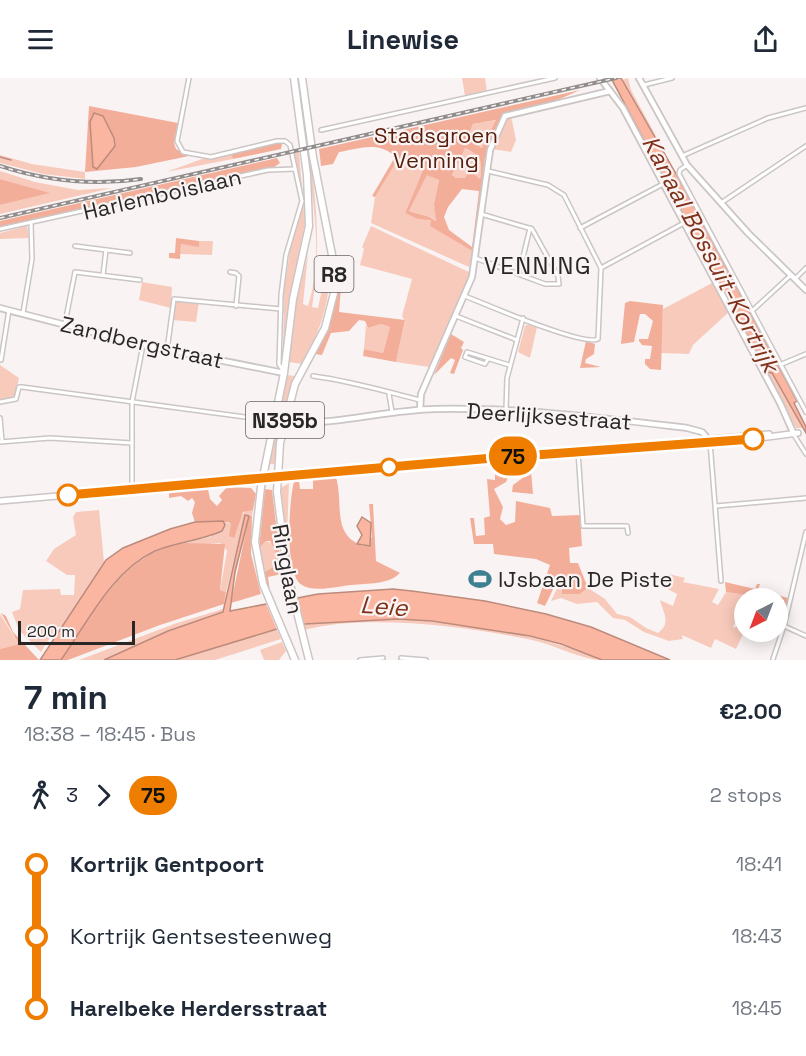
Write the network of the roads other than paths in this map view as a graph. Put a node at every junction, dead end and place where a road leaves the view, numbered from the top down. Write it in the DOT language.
graph roads {
  1 [pos="189,78"];
  2 [pos="294,78"];
  3 [pos="302,78"];
  4 [pos="555,78"];
  5 [pos="600,78"];
  6 [pos="641,78"];
  7 [pos="672,78"];
  8 [pos="644,85"];
  9 [pos="610,91"];
  10 [pos="806,108"];
  11 [pos="321,130"];
  12 [pos="806,146"];
  13 [pos="682,156"];
  14 [pos="687,165"];
  15 [pos="294,169"];
  16 [pos="486,171"];
  17 [pos="663,183"];
  18 [pos="721,203"];
  19 [pos="481,214"];
  20 [pos="31,223"];
  21 [pos="684,223"];
  22 [pos="530,228"];
  23 [pos="580,228"];
  24 [pos="0,229"];
  25 [pos="75,246"];
  26 [pos="106,250"];
  27 [pos="130,253"];
  28 [pos="475,258"];
  29 [pos="601,268"];
  30 [pos="806,268"];
  31 [pos="230,273"];
  32 [pos="519,274"];
  33 [pos="103,275"];
  34 [pos="793,277"];
  35 [pos="140,280"];
  36 [pos="806,290"];
  37 [pos="465,296"];
  38 [pos="236,306"];
  39 [pos="0,308"];
  40 [pos="281,309"];
  41 [pos="9,310"];
  42 [pos="753,310"];
  43 [pos="23,314"];
  44 [pos="456,316"];
  45 [pos="523,318"];
  46 [pos="65,323"];
  47 [pos="517,340"];
  48 [pos="143,345"];
  49 [pos="167,350"];
  50 [pos="806,354"];
  51 [pos="488,359"];
  52 [pos="1,360"];
  53 [pos="782,364"];
  54 [pos="510,365"];
  55 [pos="299,372"];
  56 [pos="284,373"];
  57 [pos="314,376"];
  58 [pos="389,394"];
  59 [pos="420,400"];
  60 [pos="0,402"];
  61 [pos="132,402"];
  62 [pos="420,410"];
  63 [pos="392,412"];
  64 [pos="506,412"];
  65 [pos="806,412"];
  66 [pos="0,418"];
  67 [pos="274,421"];
  68 [pos="285,422"];
  69 [pos="806,432"];
  70 [pos="795,433"];
  71 [pos="710,441"];
  72 [pos="1,442"];
  73 [pos="132,443"];
  74 [pos="578,451"];
  75 [pos="806,454"];
  76 [pos="277,477"];
  77 [pos="266,478"];
  78 [pos="132,489"];
  79 [pos="806,498"];
  80 [pos="0,501"];
  81 [pos="716,506"];
  82 [pos="806,532"];
  83 [pos="628,533"];
  84 [pos="721,581"];
  85 [pos="788,609"];
  86 [pos="788,628"];
  87 [pos="806,636"];
  88 [pos="778,642"];
  89 [pos="294,658"];
  90 [pos="383,658"];
  91 [pos="400,658"];
  92 [pos="772,659"];
  93 [pos="309,660"];
  94 [pos="362,660"];
  95 [pos="426,660"];
  1 -- 15 [label="street"];
  2 -- 56 [label="highway, R8"];
  3 -- 55 [label="highway, R8"];
  4 -- 11 [label="street"];
  5 -- 9 [label="street"];
  6 -- 8 [label="street"];
  7 -- 8 [label="street"];
  8 -- 13 [label="street"];
  9 -- 16 [label="street"];
  9 -- 17 [label="street"];
  10 -- 13 [label="street"];
  12 -- 18 [label="street"];
  13 -- 14 [label="street"];
  14 -- 18 [label="street"];
  14 -- 42 [label="street"];
  15 -- 20 [label="street, Harlemboislaan"];
  15 -- 40 [label="street"];
  16 -- 19 [label="street"];
  16 -- 23 [label="street"];
  17 -- 21 [label="street"];
  17 -- 23 [label="street"];
  18 -- 34 [label="street"];
  19 -- 22 [label="street"];
  19 -- 28 [label="street"];
  20 -- 24 [label="street, Harlemboislaan"];
  20 -- 43 [label="street"];
  21 -- 29 [label="street"];
  21 -- 70 [label="street"];
  22 -- 32 [label="street"];
  22 -- 32 [label="street"];
  23 -- 29 [label="street"];
  25 -- 26 [label="street"];
  26 -- 27 [label="street"];
  26 -- 33 [label="street"];
  28 -- 32 [label="street"];
  28 -- 37 [label="street"];
  29 -- 45 [label="street"];
  30 -- 34 [label="street"];
  31 -- 38 [label="street"];
  33 -- 35 [label="street"];
  33 -- 46 [label="street"];
  34 -- 36 [label="street"];
  34 -- 42 [label="street"];
  37 -- 44 [label="street"];
  37 -- 45 [label="street"];
  38 -- 40 [label="street"];
  38 -- 49 [label="street"];
  39 -- 41 [label="street, Zandbergstraat"];
  40 -- 56 [label="street"];
  41 -- 43 [label="street, Zandbergstraat"];
  41 -- 52 [label="street"];
  42 -- 53 [label="street"];
  43 -- 46 [label="street, Zandbergstraat"];
  44 -- 47 [label="street"];
  44 -- 59 [label="street"];
  45 -- 47 [label="street"];
  46 -- 48 [label="street, Zandbergstraat"];
  47 -- 54 [label="street"];
  48 -- 49 [label="street, Zandbergstraat"];
  48 -- 61 [label="street"];
  49 -- 56 [label="street, Zandbergstraat"];
  50 -- 53 [label="street"];
  51 -- 51 [label="street"];
  51 -- 54 [label="street"];
  53 -- 65 [label="street"];
  54 -- 64 [label="street"];
  55 -- 68 [label="highway, N395b"];
  56 -- 67 [label="highway, Ringlaan"];
  57 -- 58 [label="street"];
  58 -- 59 [label="street"];
  58 -- 63 [label="street"];
  59 -- 62 [label="street"];
  60 -- 61 [label="street"];
  61 -- 67 [label="street"];
  61 -- 73 [label="street"];
  62 -- 63 [label="street, Deerlijksestraat"];
  62 -- 64 [label="street, Deerlijksestraat"];
  63 -- 68 [label="street, Deerlijksestraat"];
  64 -- 71 [label="street, Deerlijksestraat"];
  66 -- 72 [label="street"];
  67 -- 77 [label="highway, Ringlaan"];
  68 -- 76 [label="highway, N395b"];
  69 -- 70 [label="main road"];
  70 -- 71 [label="main road"];
  70 -- 75 [label="street"];
  71 -- 74 [label="main road"];
  71 -- 81 [label="street"];
  72 -- 73 [label="street"];
  73 -- 78 [label="street"];
  74 -- 76 [label="main road"];
  74 -- 83 [label="street"];
  76 -- 77 [label="main road"];
  76 -- 93 [label="highway, Ringlaan"];
  77 -- 78 [label="main road"];
  77 -- 89 [label="highway, Ringlaan"];
  78 -- 80 [label="main road"];
  79 -- 81 [label="street"];
  81 -- 84 [label="street"];
  82 -- 85 [label="street"];
  86 -- 87 [label="street"];
  88 -- 92 [label="street"];
  90 -- 94 [label="street"];
  91 -- 95 [label="street"];
}
